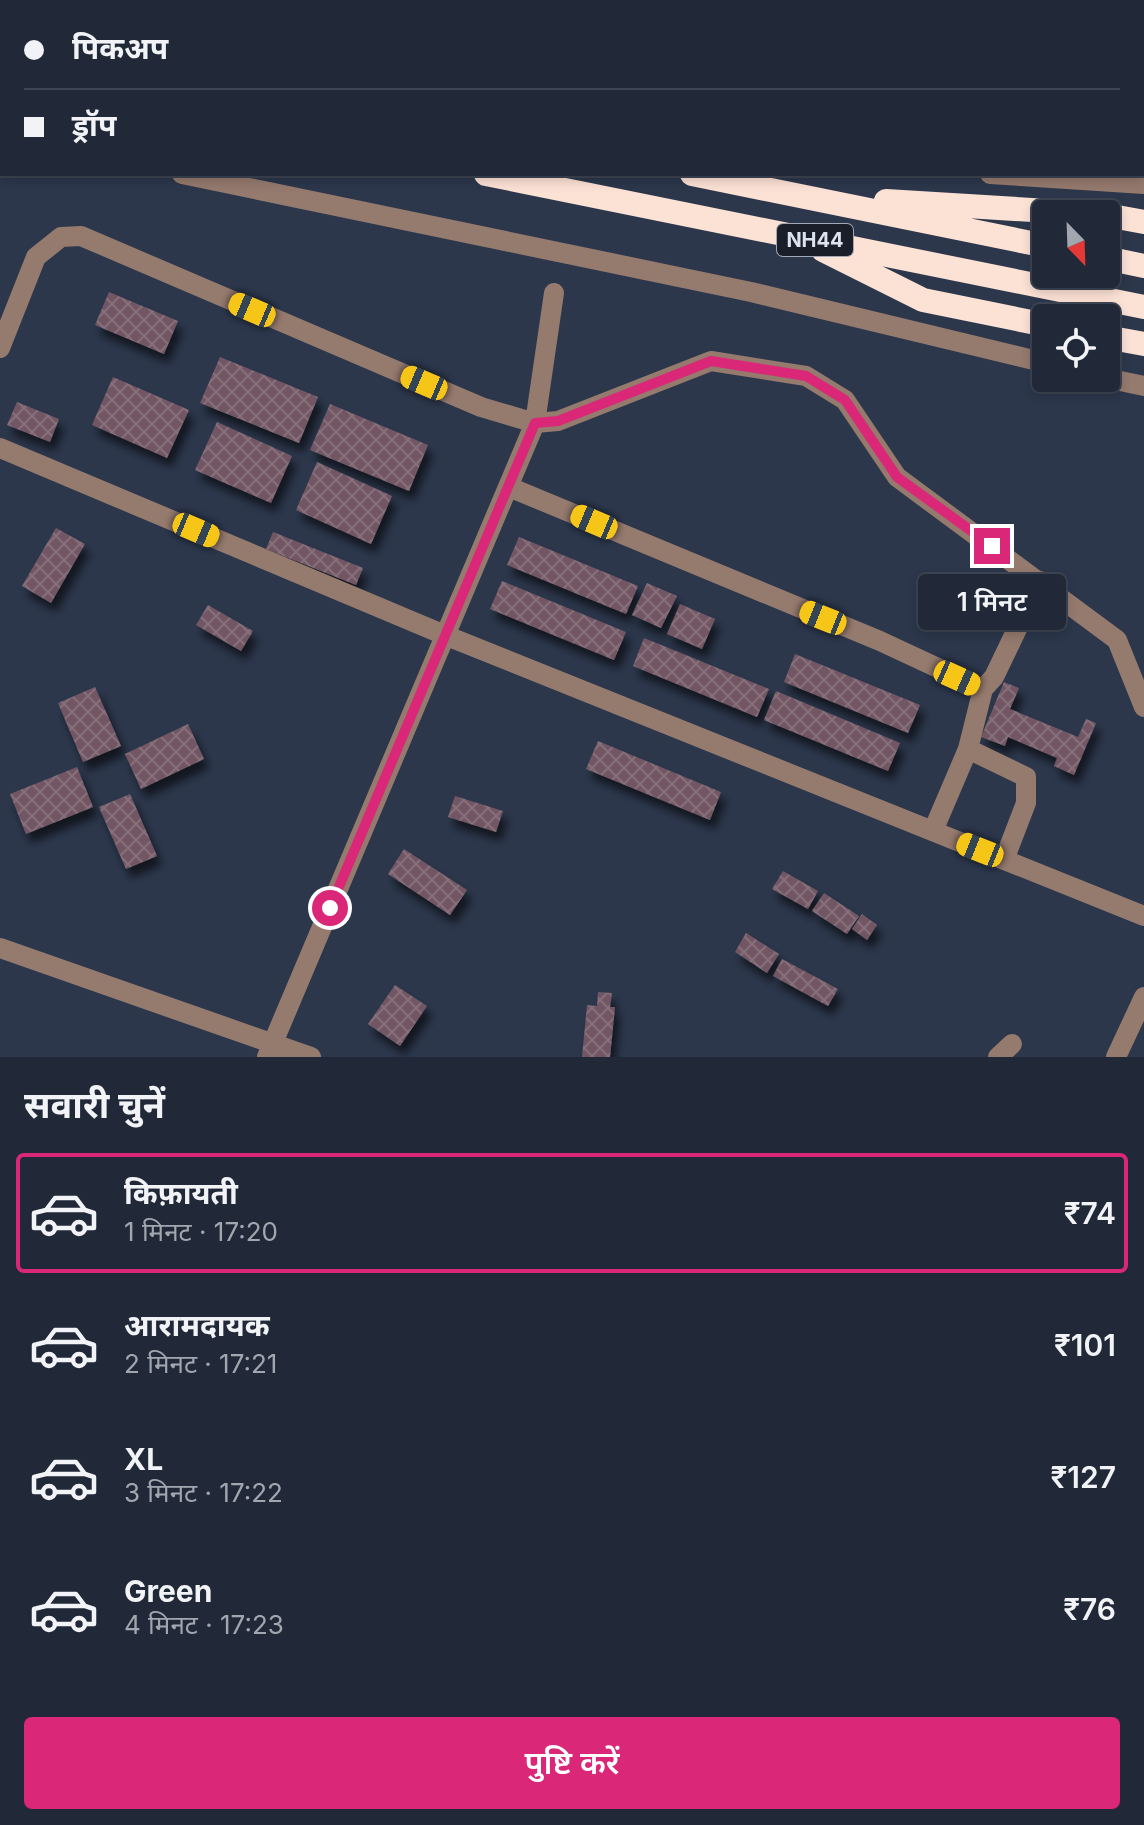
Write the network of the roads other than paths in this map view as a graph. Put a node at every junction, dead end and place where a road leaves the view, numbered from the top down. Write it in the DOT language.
graph roads {
  1 [pos="192,176"];
  2 [pos="496,176"];
  3 [pos="702,176"];
  4 [pos="1021,176"];
  5 [pos="1144,184"];
  6 [pos="796,195"];
  7 [pos="1032,210"];
  8 [pos="1120,218"];
  9 [pos="1144,222"];
  10 [pos="794,236"];
  11 [pos="1032,243"];
  12 [pos="1120,261"];
  13 [pos="1144,266"];
  14 [pos="554,293"];
  15 [pos="1144,307"];
  16 [pos="1032,322"];
  17 [pos="1120,340"];
  18 [pos="1144,344"];
  19 [pos="0,348"];
  20 [pos="1032,360"];
  21 [pos="1120,381"];
  22 [pos="1144,386"];
  23 [pos="535,423"];
  24 [pos="0,448"];
  25 [pos="509,487"];
  26 [pos="1040,581"];
  27 [pos="447,636"];
  28 [pos="983,689"];
  29 [pos="1144,707"];
  30 [pos="968,749"];
  31 [pos="933,831"];
  32 [pos="1004,860"];
  33 [pos="1144,916"];
  34 [pos="0,948"];
  35 [pos="1144,997"];
  36 [pos="270,1050"];
  37 [pos="311,1057"];
  38 [pos="1116,1057"];
  1 -- 20 [label="street"];
  2 -- 10 [label="highway, NH44"];
  3 -- 6 [label="highway, NH44"];
  4 -- 5 [label="street"];
  6 -- 7 [label="highway, NH44"];
  6 -- 11 [label="highway, NH44"];
  8 -- 9 [label="highway"];
  10 -- 15 [label="highway, NH44"];
  10 -- 16 [label="highway, NH44"];
  12 -- 13 [label="highway"];
  14 -- 23 [label="street"];
  17 -- 18 [label="highway"];
  19 -- 23 [label="street"];
  21 -- 22 [label="street"];
  23 -- 25 [label="street"];
  23 -- 26 [label="street"];
  24 -- 27 [label="street"];
  25 -- 27 [label="street"];
  25 -- 28 [label="street"];
  26 -- 28 [label="street"];
  26 -- 29 [label="street"];
  27 -- 31 [label="street"];
  27 -- 36 [label="street"];
  28 -- 30 [label="street"];
  30 -- 31 [label="street"];
  30 -- 32 [label="street"];
  31 -- 32 [label="street"];
  32 -- 33 [label="street"];
  34 -- 36 [label="street"];
  35 -- 38 [label="street"];
  36 -- 37 [label="street"];
}
